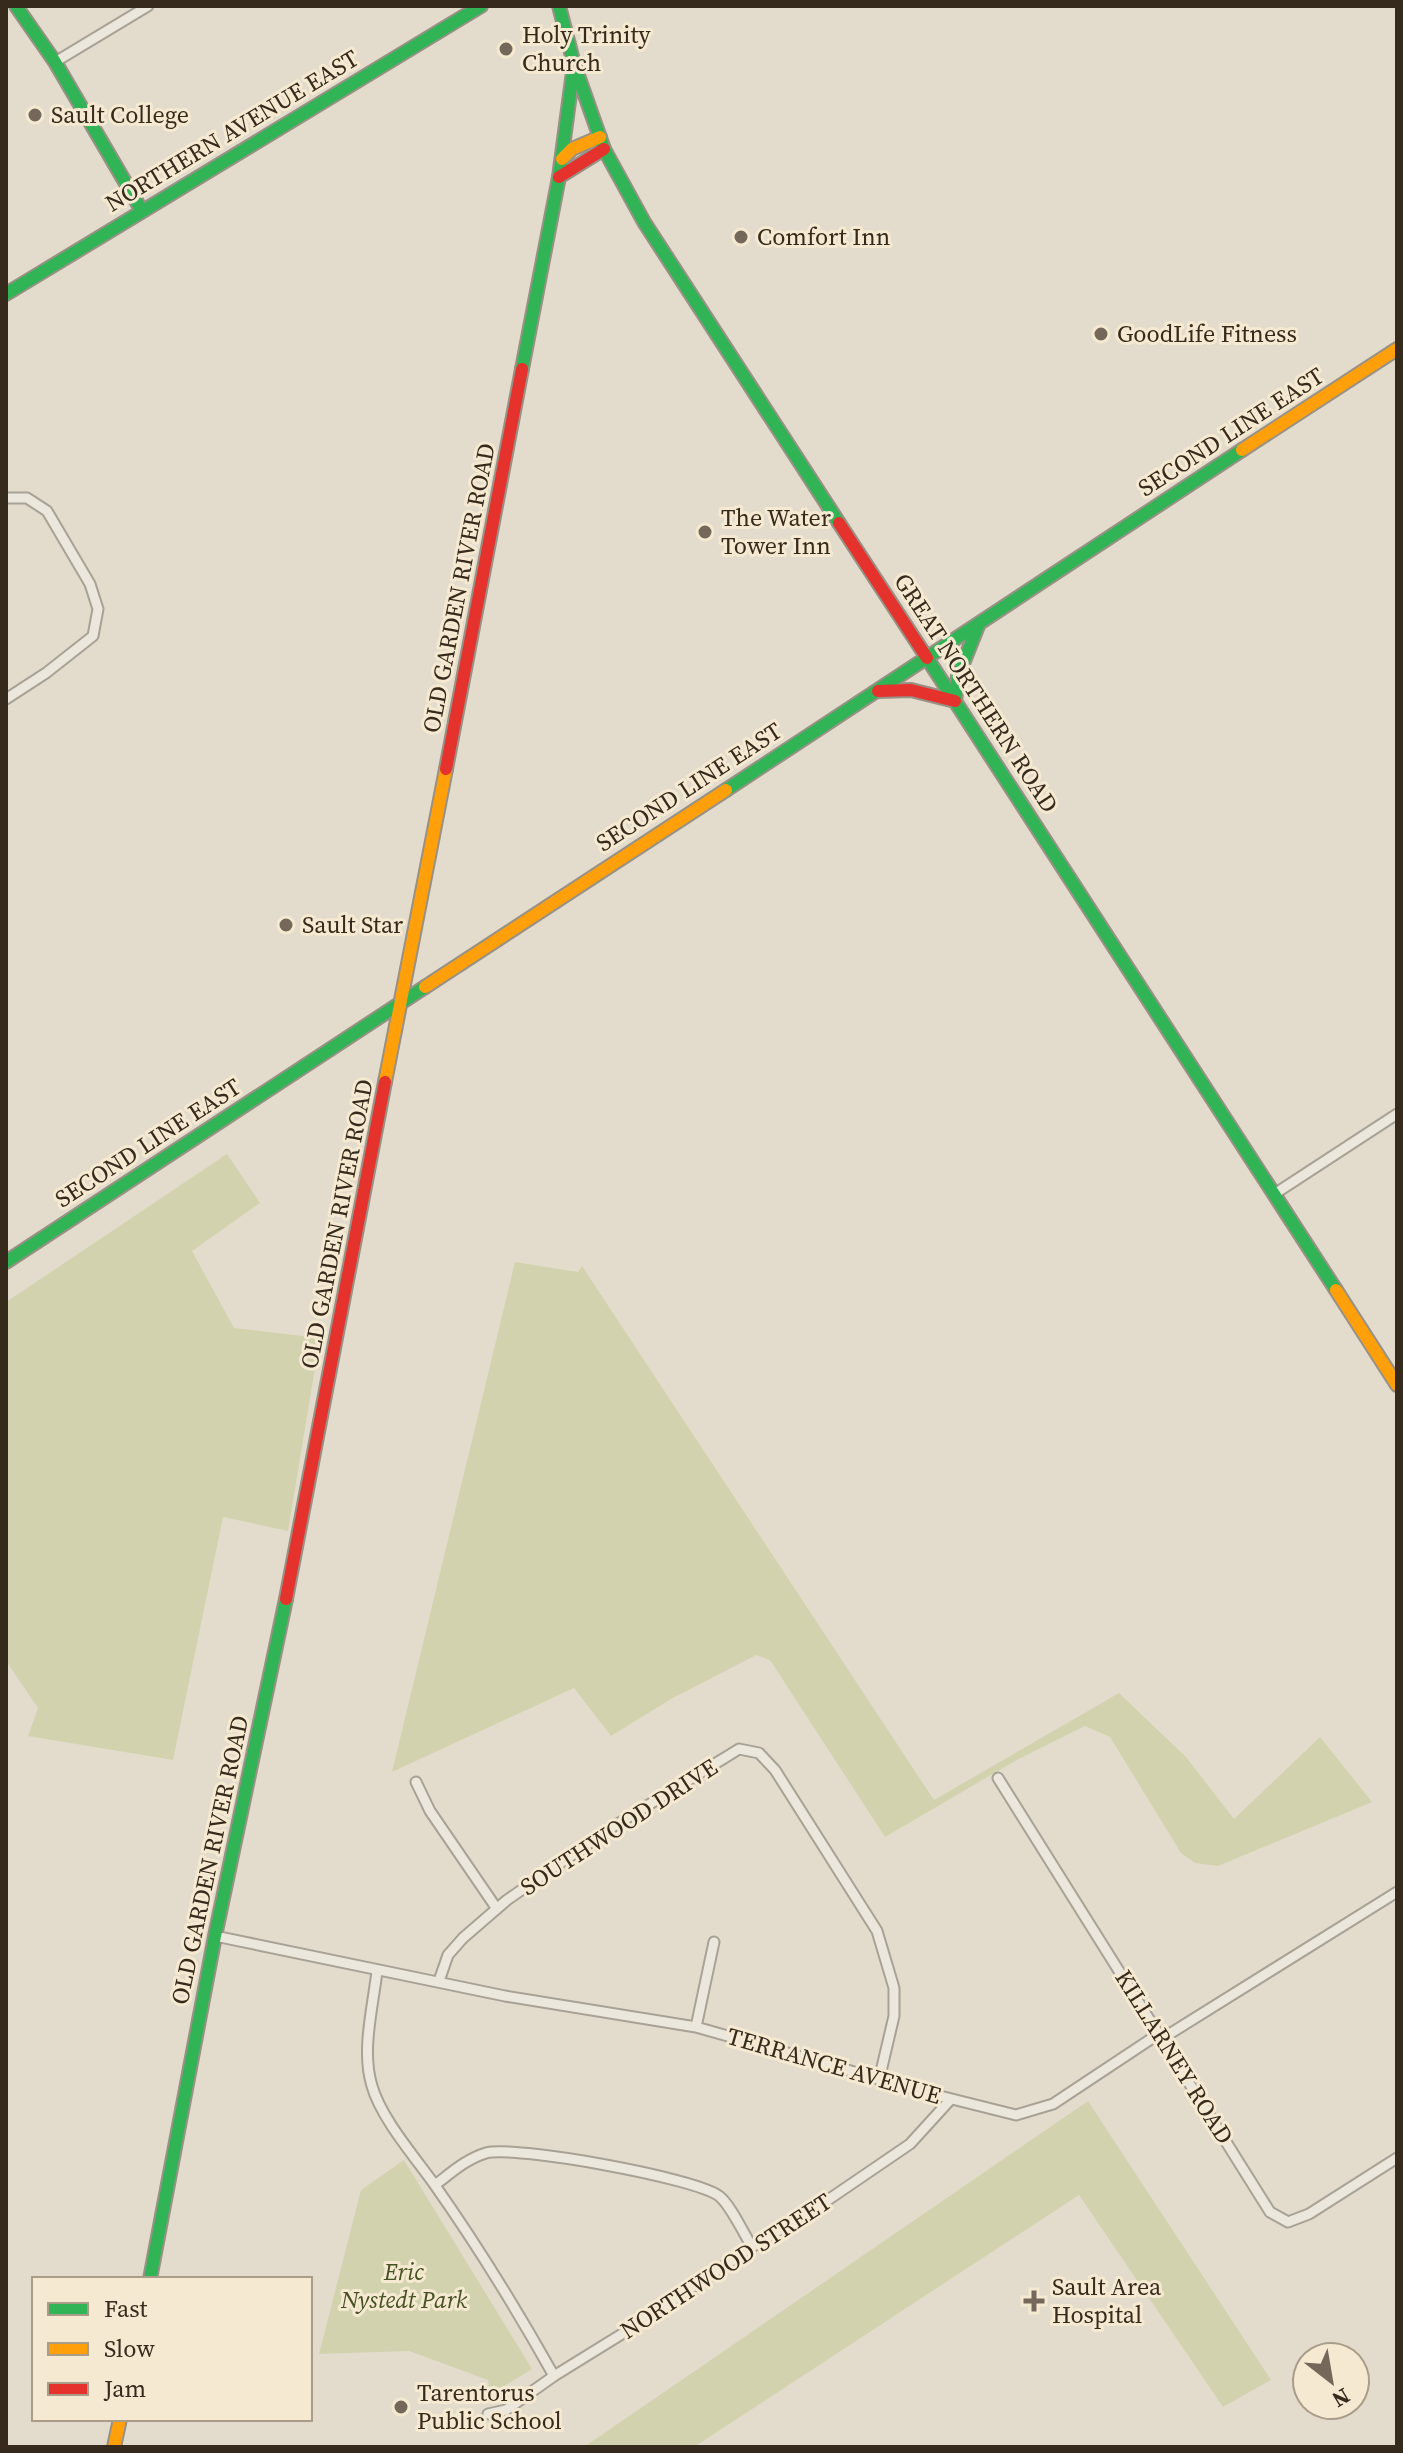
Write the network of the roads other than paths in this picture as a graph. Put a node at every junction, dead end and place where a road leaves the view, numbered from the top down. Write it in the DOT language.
graph roads {
  1 [pos="16,6"];
  2 [pos="148,6"];
  3 [pos="481,6"];
  4 [pos="559,6"];
  5 [pos="55,62"];
  6 [pos="574,64"];
  7 [pos="602,143"];
  8 [pos="562,159"];
  9 [pos="559,177"];
  10 [pos="142,211"];
  11 [pos="6,294"];
  12 [pos="1397,349"];
  13 [pos="6,498"];
  14 [pos="979,624"];
  15 [pos="927,658"];
  16 [pos="875,691"];
  17 [pos="6,699"];
  18 [pos="955,701"];
  19 [pos="402,1002"];
  20 [pos="1397,1114"];
  21 [pos="1276,1193"];
  22 [pos="6,1262"];
  23 [pos="1397,1385"];
  24 [pos="998,1778"];
  25 [pos="416,1782"];
  26 [pos="1397,1892"];
  27 [pos="497,1909"];
  28 [pos="215,1936"];
  29 [pos="714,1942"];
  30 [pos="377,1971"];
  31 [pos="439,1981"];
  32 [pos="696,2027"];
  33 [pos="1160,2033"];
  34 [pos="879,2080"];
  35 [pos="951,2099"];
  36 [pos="1397,2158"];
  37 [pos="435,2185"];
  38 [pos="752,2247"];
  39 [pos="150,2277"];
  40 [pos="554,2376"];
  41 [pos="488,2414"];
  42 [pos="120,2421"];
  43 [pos="114,2447"];
  1 -- 5 [label="main road"];
  2 -- 5 [label="street"];
  3 -- 10 [label="main road, NORTHERN AVENUE EAST"];
  4 -- 6 [label="main road, GREAT NORTHERN ROAD"];
  5 -- 10 [label="main road"];
  6 -- 7 [label="main road, GREAT NORTHERN ROAD"];
  6 -- 8 [label="main road, OLD GARDEN RIVER ROAD"];
  7 -- 8 [label="main road"];
  7 -- 9 [label="main road"];
  7 -- 15 [label="main road, GREAT NORTHERN ROAD"];
  8 -- 9 [label="main road, OLD GARDEN RIVER ROAD"];
  9 -- 19 [label="main road, OLD GARDEN RIVER ROAD"];
  10 -- 11 [label="main road, NORTHERN AVENUE EAST"];
  12 -- 14 [label="main road, SECOND LINE EAST"];
  13 -- 17 [label="street"];
  14 -- 15 [label="main road, SECOND LINE EAST"];
  14 -- 18 [label="main road"];
  15 -- 16 [label="main road, SECOND LINE EAST"];
  15 -- 18 [label="main road, GREAT NORTHERN ROAD"];
  16 -- 18 [label="main road"];
  16 -- 19 [label="main road, SECOND LINE EAST"];
  18 -- 21 [label="main road, GREAT NORTHERN ROAD"];
  19 -- 22 [label="main road, SECOND LINE EAST"];
  19 -- 28 [label="main road, OLD GARDEN RIVER ROAD"];
  20 -- 21 [label="street"];
  21 -- 23 [label="main road, GREAT NORTHERN ROAD"];
  24 -- 33 [label="street, KILLARNEY ROAD"];
  25 -- 27 [label="street"];
  26 -- 33 [label="street, TERRANCE AVENUE"];
  27 -- 31 [label="street, SOUTHWOOD DRIVE"];
  27 -- 34 [label="street, SOUTHWOOD DRIVE"];
  28 -- 30 [label="street, TERRANCE AVENUE"];
  28 -- 39 [label="main road, OLD GARDEN RIVER ROAD"];
  29 -- 32 [label="street"];
  30 -- 31 [label="street, TERRANCE AVENUE"];
  30 -- 37 [label="street"];
  31 -- 32 [label="street, TERRANCE AVENUE"];
  32 -- 34 [label="street, TERRANCE AVENUE"];
  33 -- 35 [label="street, TERRANCE AVENUE"];
  33 -- 36 [label="street, KILLARNEY ROAD"];
  34 -- 35 [label="street, TERRANCE AVENUE"];
  35 -- 38 [label="street, NORTHWOOD STREET"];
  37 -- 38 [label="street"];
  37 -- 40 [label="street"];
  38 -- 40 [label="street, NORTHWOOD STREET"];
  40 -- 41 [label="street, NORTHWOOD STREET"];
  42 -- 43 [label="main road"];
}
